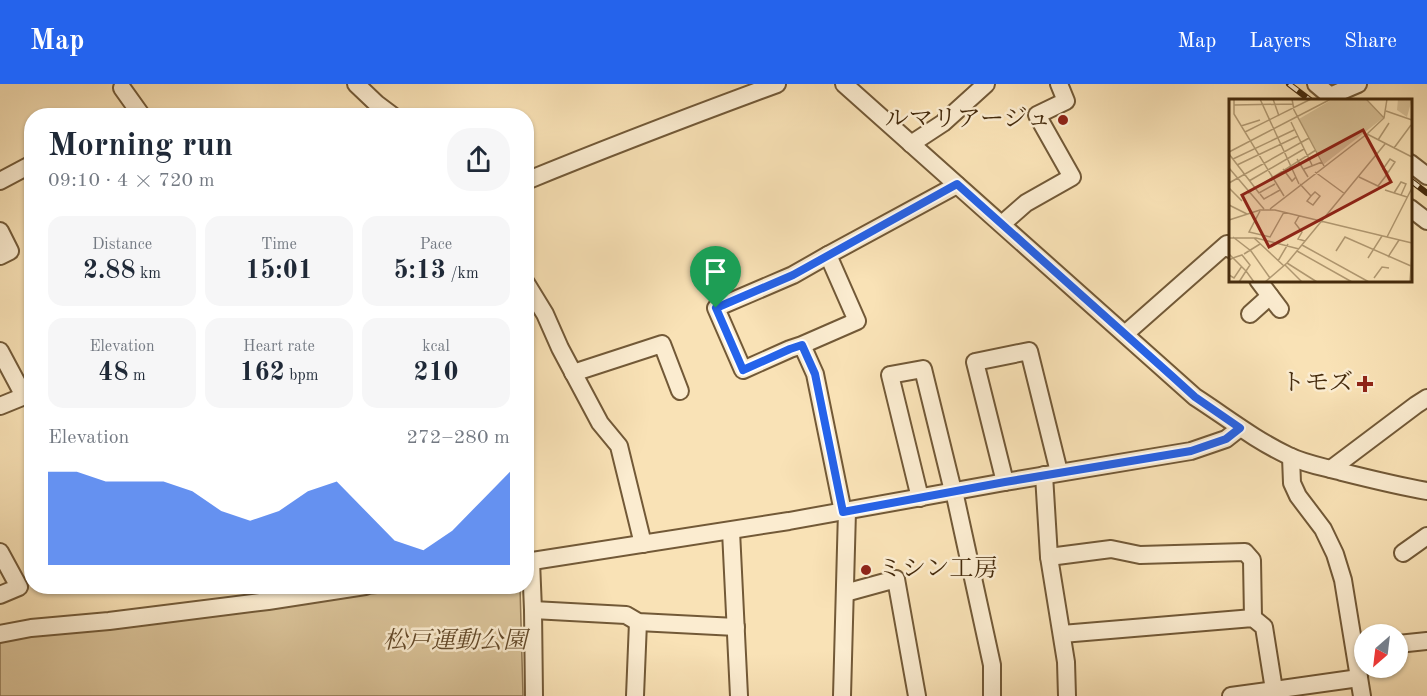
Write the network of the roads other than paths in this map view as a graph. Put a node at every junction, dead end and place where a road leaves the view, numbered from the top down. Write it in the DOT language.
graph roads {
  1 [pos="356,84"];
  2 [pos="777,84"];
  3 [pos="844,84"];
  4 [pos="1059,84"];
  5 [pos="1317,84"];
  6 [pos="1358,84"];
  7 [pos="122,88"];
  8 [pos="990,88"];
  9 [pos="1332,98"];
  10 [pos="132,108"];
  11 [pos="382,108"];
  12 [pos="911,144"];
  13 [pos="1412,165"];
  14 [pos="24,168"];
  15 [pos="1427,176"];
  16 [pos="534,177"];
  17 [pos="0,181"];
  18 [pos="957,184"];
  19 [pos="1412,210"];
  20 [pos="1427,221"];
  21 [pos="1002,224"];
  22 [pos="0,231"];
  23 [pos="1225,242"];
  24 [pos="828,255"];
  25 [pos="0,256"];
  26 [pos="1259,282"];
  27 [pos="534,296"];
  28 [pos="1250,314"];
  29 [pos="1125,334"];
  30 [pos="802,345"];
  31 [pos="0,351"];
  32 [pos="573,373"];
  33 [pos="24,389"];
  34 [pos="680,391"];
  35 [pos="24,397"];
  36 [pos="1427,398"];
  37 [pos="0,406"];
  38 [pos="1240,428"];
  39 [pos="1291,457"];
  40 [pos="1331,469"];
  41 [pos="1052,474"];
  42 [pos="1005,482"];
  43 [pos="954,491"];
  44 [pos="1427,491"];
  45 [pos="920,498"];
  46 [pos="845,512"];
  47 [pos="731,531"];
  48 [pos="1427,536"];
  49 [pos="643,544"];
  50 [pos="0,552"];
  51 [pos="1403,553"];
  52 [pos="1049,557"];
  53 [pos="534,561"];
  54 [pos="845,593"];
  55 [pos="266,594"];
  56 [pos="532,594"];
  57 [pos="0,595"];
  58 [pos="533,610"];
  59 [pos="1253,618"];
  60 [pos="638,622"];
  61 [pos="1354,624"];
  62 [pos="736,627"];
  63 [pos="0,634"];
  64 [pos="1062,634"];
  65 [pos="1427,641"];
  66 [pos="1408,643"];
  67 [pos="1359,678"];
  68 [pos="1274,693"];
  69 [pos="534,696"];
  70 [pos="635,696"];
  71 [pos="740,696"];
  72 [pos="842,696"];
  73 [pos="917,696"];
  74 [pos="992,696"];
  75 [pos="1067,696"];
  76 [pos="1231,696"];
  77 [pos="1362,696"];
  1 -- 11 [label="street"];
  2 -- 16 [label="street"];
  3 -- 12 [label="street"];
  4 -- 21 [label="street"];
  5 -- 9 [label="street"];
  6 -- 9 [label="street"];
  7 -- 10 [label="street"];
  8 -- 12 [label="street"];
  12 -- 18 [label="street"];
  13 -- 15 [label="street"];
  14 -- 17 [label="street"];
  18 -- 21 [label="street"];
  18 -- 24 [label="street"];
  19 -- 20 [label="street"];
  21 -- 29 [label="street"];
  22 -- 25 [label="street"];
  23 -- 29 [label="street"];
  24 -- 30 [label="street"];
  24 -- 30 [label="street"];
  26 -- 28 [label="street"];
  27 -- 32 [label="street"];
  29 -- 38 [label="street"];
  30 -- 46 [label="street"];
  31 -- 33 [label="street"];
  32 -- 34 [label="street"];
  32 -- 49 [label="street"];
  35 -- 37 [label="street"];
  36 -- 40 [label="street"];
  38 -- 39 [label="street"];
  38 -- 41 [label="street"];
  39 -- 40 [label="street"];
  39 -- 61 [label="street"];
  40 -- 44 [label="street"];
  41 -- 42 [label="street"];
  41 -- 42 [label="street"];
  41 -- 52 [label="street"];
  42 -- 43 [label="street"];
  43 -- 45 [label="street"];
  43 -- 45 [label="street"];
  43 -- 74 [label="street"];
  45 -- 46 [label="street"];
  46 -- 47 [label="street"];
  46 -- 54 [label="street"];
  47 -- 49 [label="street"];
  47 -- 62 [label="street"];
  48 -- 51 [label="street"];
  49 -- 53 [label="street"];
  50 -- 57 [label="street"];
  52 -- 59 [label="street"];
  52 -- 64 [label="street"];
  54 -- 72 [label="street"];
  54 -- 73 [label="street"];
  55 -- 63 [label="street"];
  56 -- 58 [label="street"];
  58 -- 60 [label="street"];
  58 -- 69 [label="street"];
  59 -- 64 [label="street"];
  59 -- 68 [label="street"];
  60 -- 62 [label="street"];
  60 -- 70 [label="street"];
  62 -- 71 [label="street"];
  64 -- 75 [label="street"];
  65 -- 66 [label="street"];
  67 -- 68 [label="street"];
  67 -- 77 [label="street"];
  68 -- 76 [label="street"];
}
